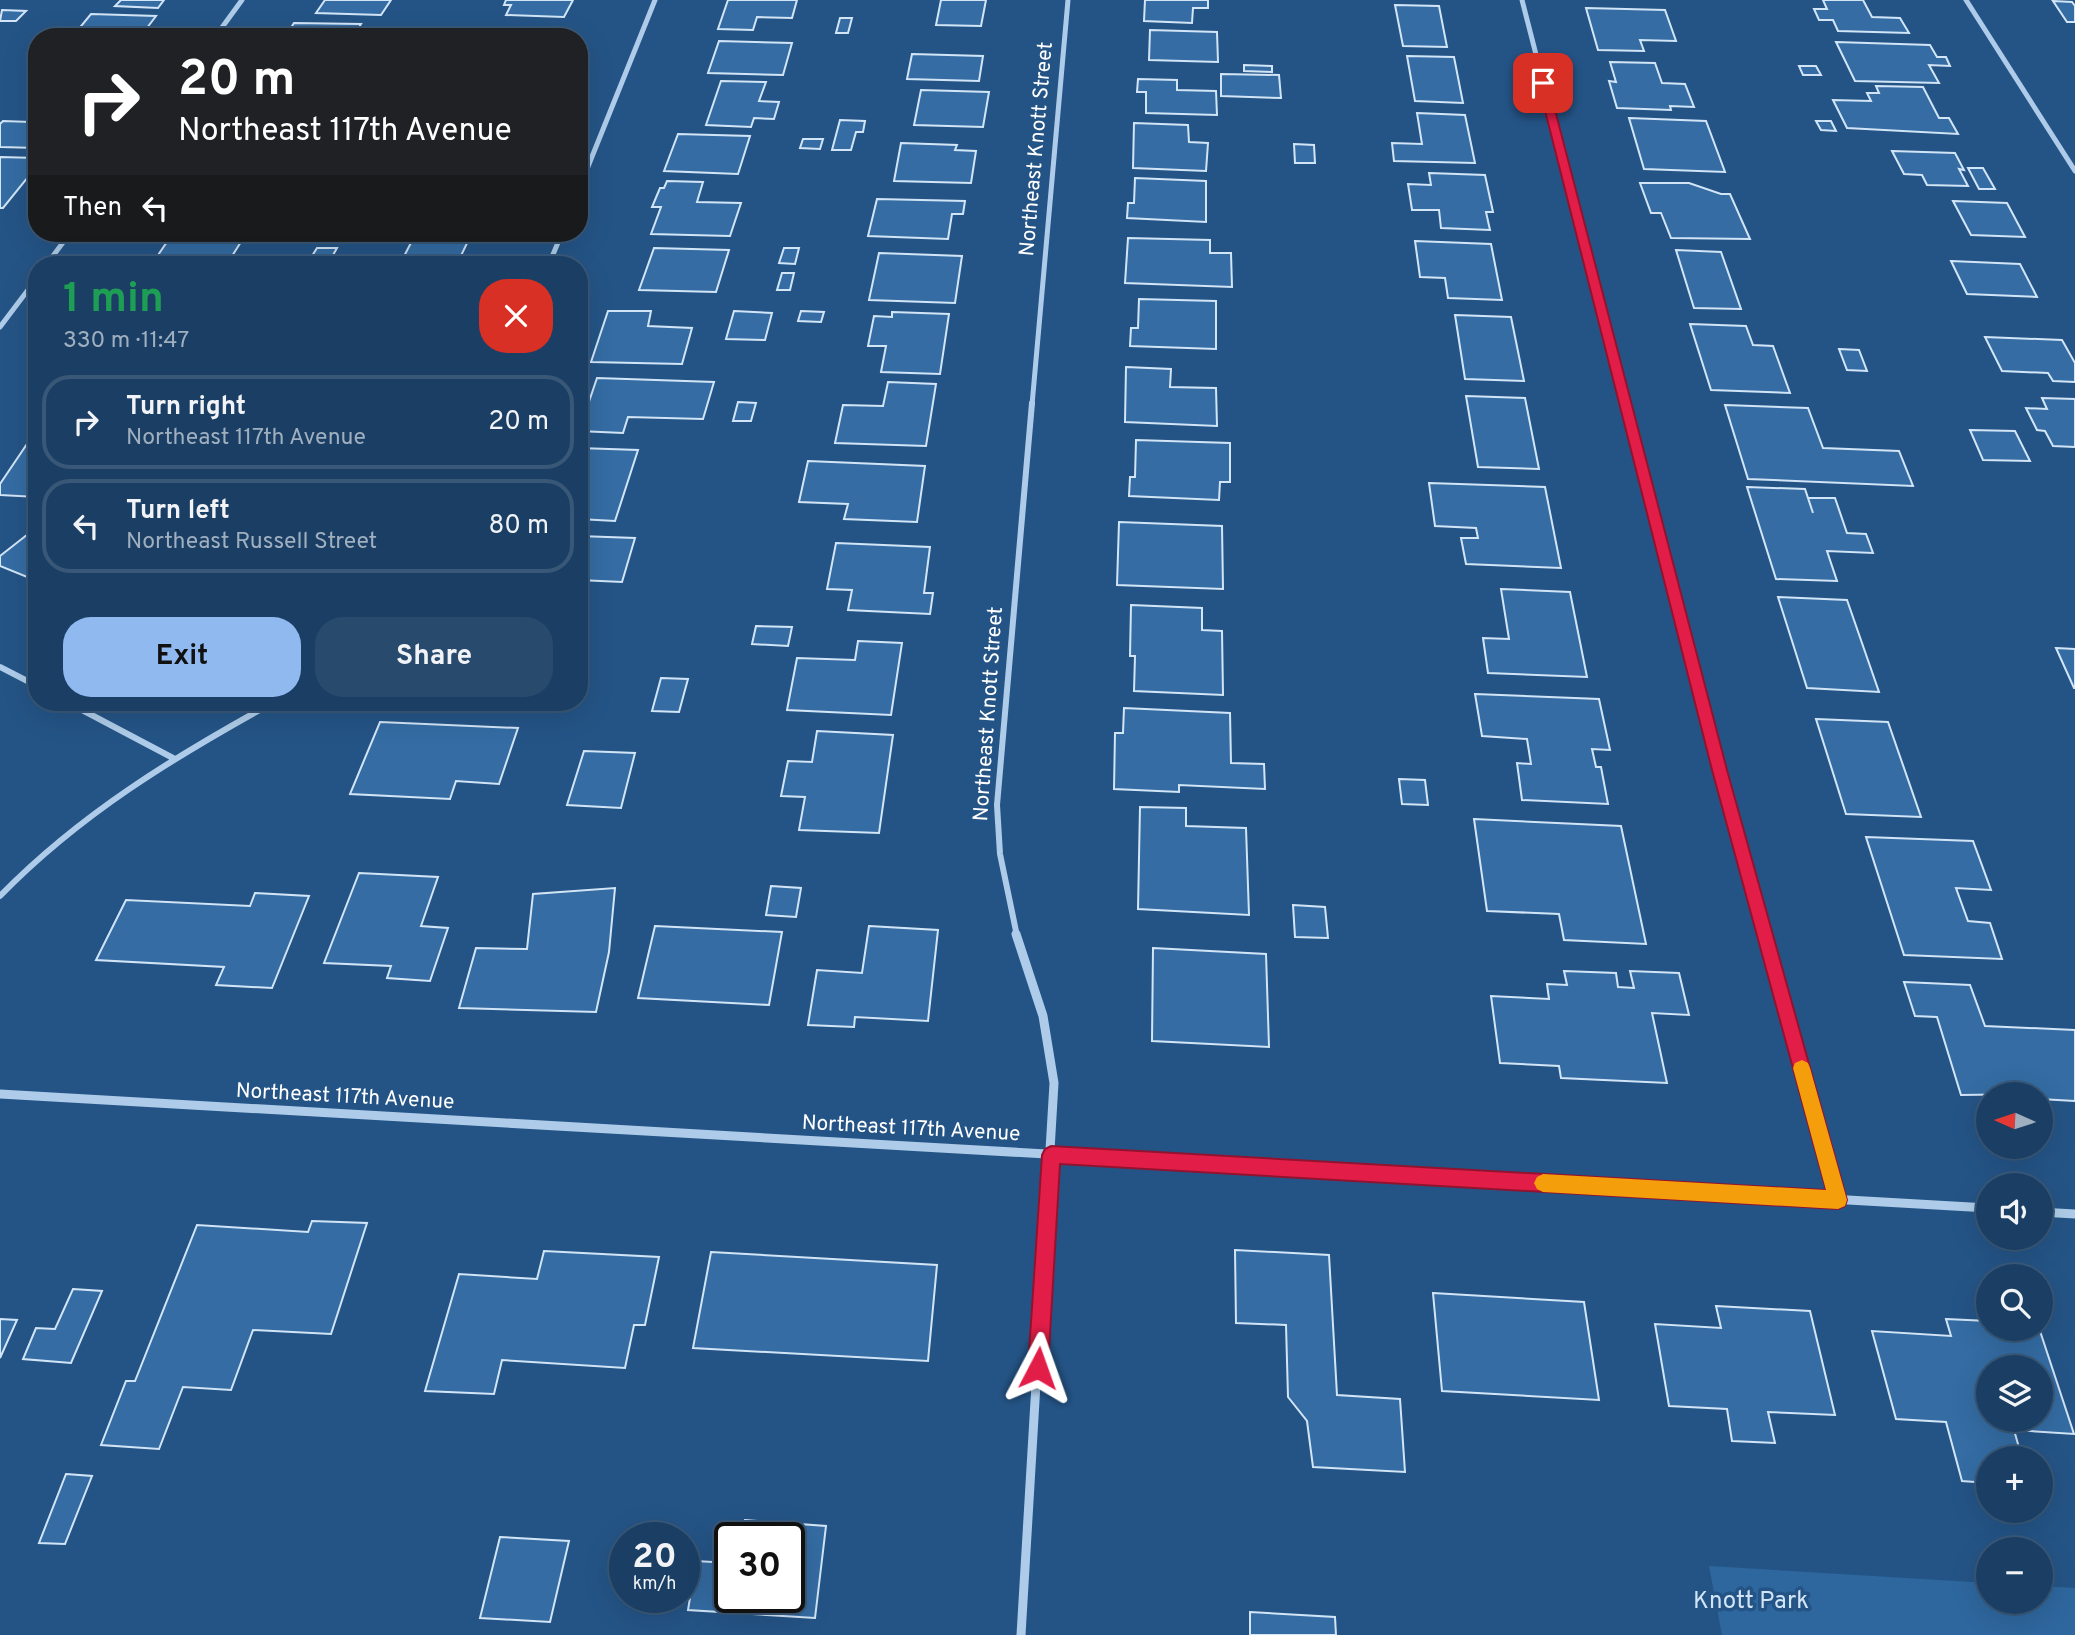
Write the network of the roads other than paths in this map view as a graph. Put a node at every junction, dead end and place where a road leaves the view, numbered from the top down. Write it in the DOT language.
graph roads {
  1 [pos="242,0"];
  2 [pos="655,0"];
  3 [pos="1068,0"];
  4 [pos="1522,0"];
  5 [pos="1966,0"];
  6 [pos="222,28"];
  7 [pos="588,167"];
  8 [pos="2075,171"];
  9 [pos="28,290"];
  10 [pos="0,327"];
  11 [pos="0,667"];
  12 [pos="28,681"];
  13 [pos="83,711"];
  14 [pos="258,711"];
  15 [pos="173,758"];
  16 [pos="0,896"];
  17 [pos="0,1094"];
  18 [pos="1051,1155"];
  19 [pos="1838,1200"];
  20 [pos="1976,1208"];
  21 [pos="2053,1213"];
  22 [pos="2075,1214"];
  23 [pos="1021,1635"];
  1 -- 6 [label="street"];
  2 -- 7 [label="street"];
  3 -- 18 [label="street, Northeast Knott Street"];
  4 -- 19 [label="street"];
  5 -- 8 [label="street"];
  9 -- 10 [label="street"];
  11 -- 12 [label="street"];
  13 -- 15 [label="street"];
  14 -- 15 [label="street"];
  15 -- 16 [label="street"];
  17 -- 18 [label="street, Northeast 117th Avenue"];
  18 -- 19 [label="street, Northeast 117th Avenue"];
  18 -- 23 [label="street, Northeast Knott Street"];
  19 -- 20 [label="street, Northeast 117th Avenue"];
  21 -- 22 [label="street"];
}
